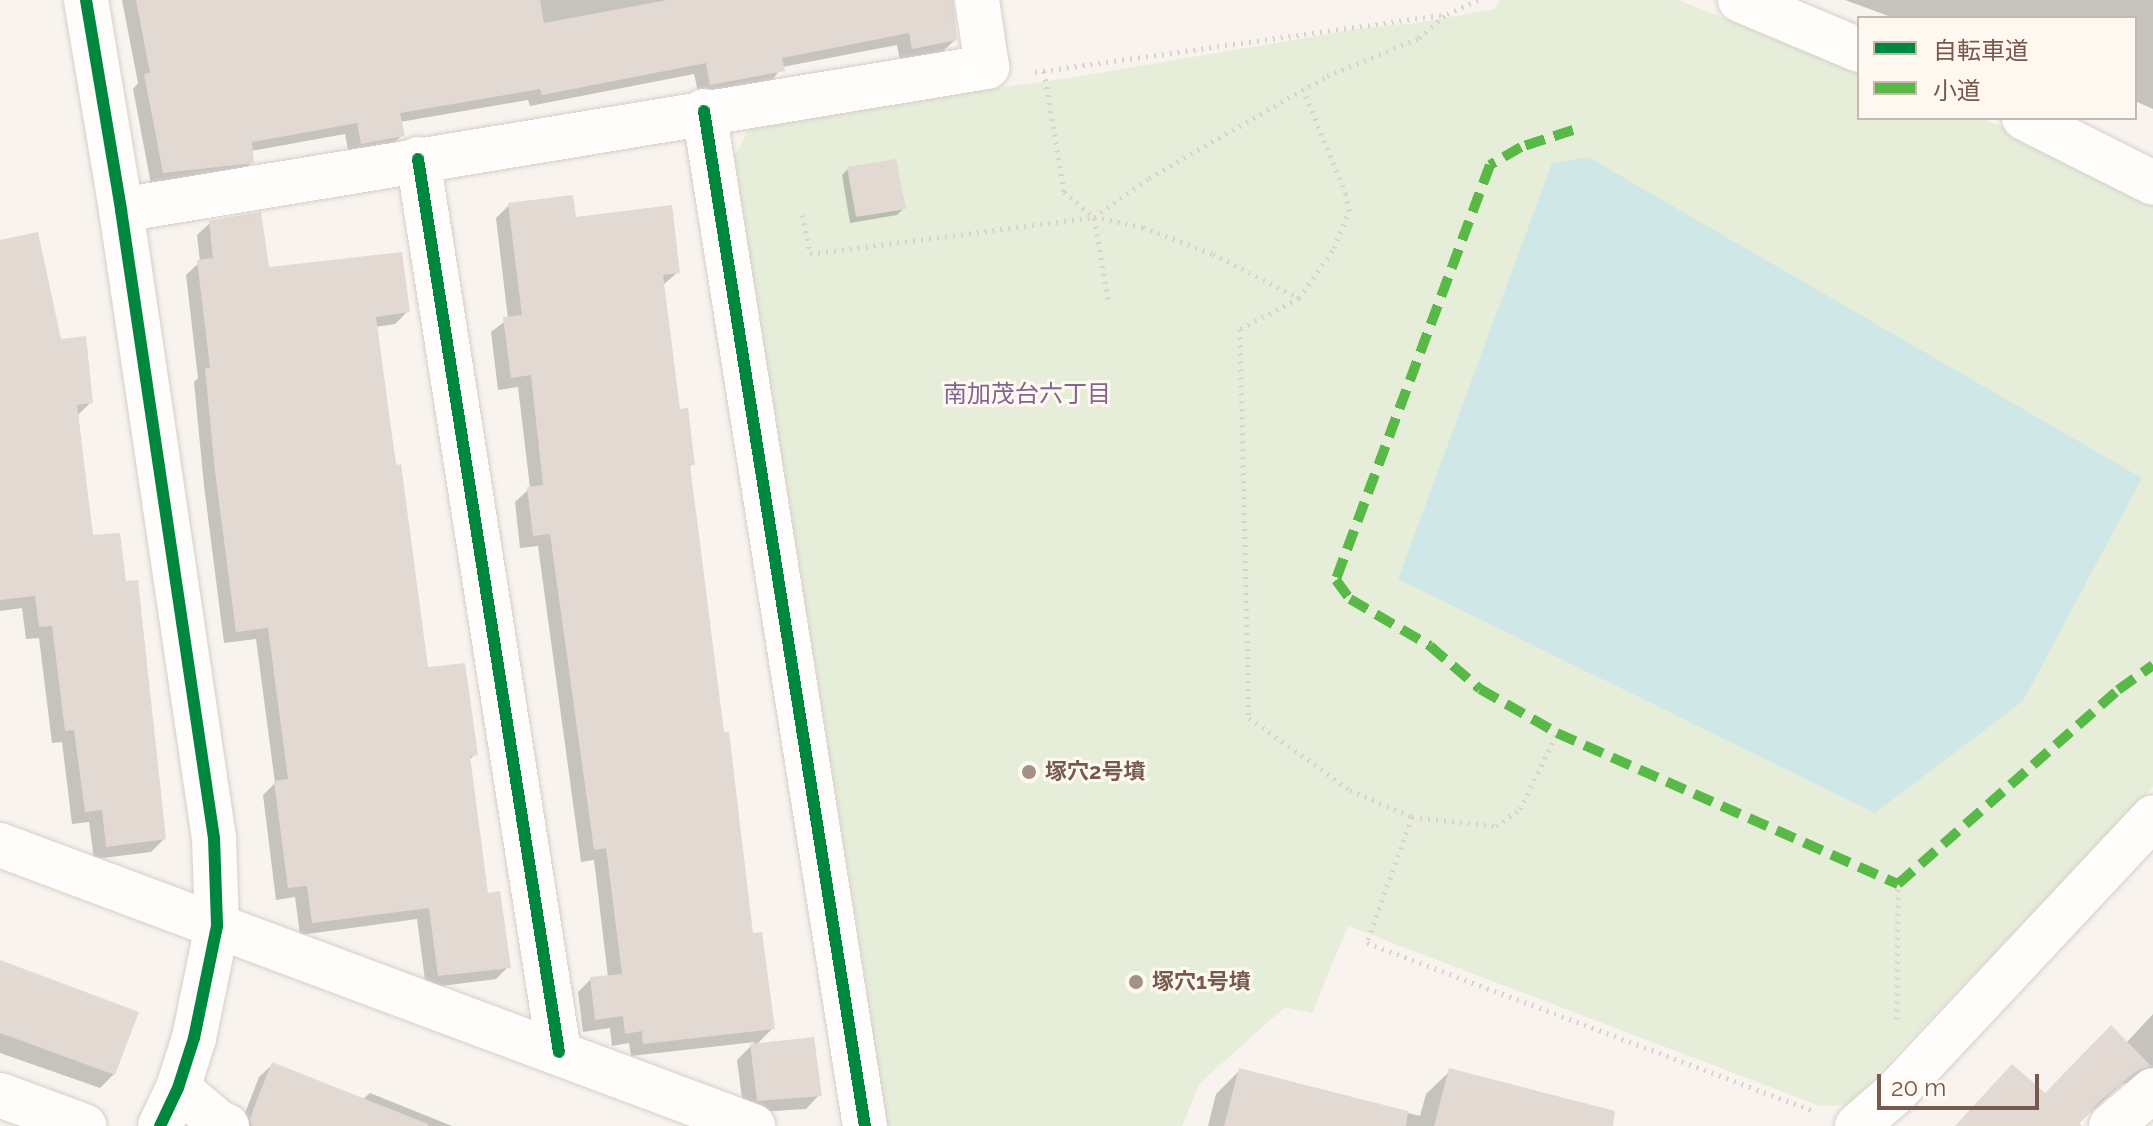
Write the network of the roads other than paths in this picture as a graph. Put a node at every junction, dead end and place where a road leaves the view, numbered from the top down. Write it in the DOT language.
graph roads {
  1 [pos="86,0"];
  2 [pos="977,0"];
  3 [pos="1740,0"];
  4 [pos="1857,49"];
  5 [pos="704,111"];
  6 [pos="2028,120"];
  7 [pos="418,159"];
  8 [pos="2153,183"];
  9 [pos="121,210"];
  10 [pos="2153,817"];
  11 [pos="0,845"];
  12 [pos="217,926"];
  13 [pos="559,1052"];
  14 [pos="2153,1090"];
  15 [pos="0,1095"];
  16 [pos="169,1107"];
  17 [pos="1838,1120"];
  18 [pos="84,1126"];
  19 [pos="227,1126"];
  20 [pos="753,1126"];
  21 [pos="865,1126"];
  22 [pos="2111,1126"];
  1 -- 9 [label="street"];
  2 -- 5 [label="street"];
  3 -- 4 [label="street"];
  5 -- 7 [label="street"];
  5 -- 21 [label="street"];
  6 -- 8 [label="street"];
  7 -- 9 [label="street"];
  7 -- 13 [label="street"];
  9 -- 12 [label="street"];
  10 -- 17 [label="street"];
  11 -- 12 [label="street"];
  12 -- 13 [label="street"];
  12 -- 16 [label="street"];
  13 -- 20 [label="street"];
  14 -- 22 [label="street"];
  15 -- 18 [label="street"];
  16 -- 19 [label="street"];
}
